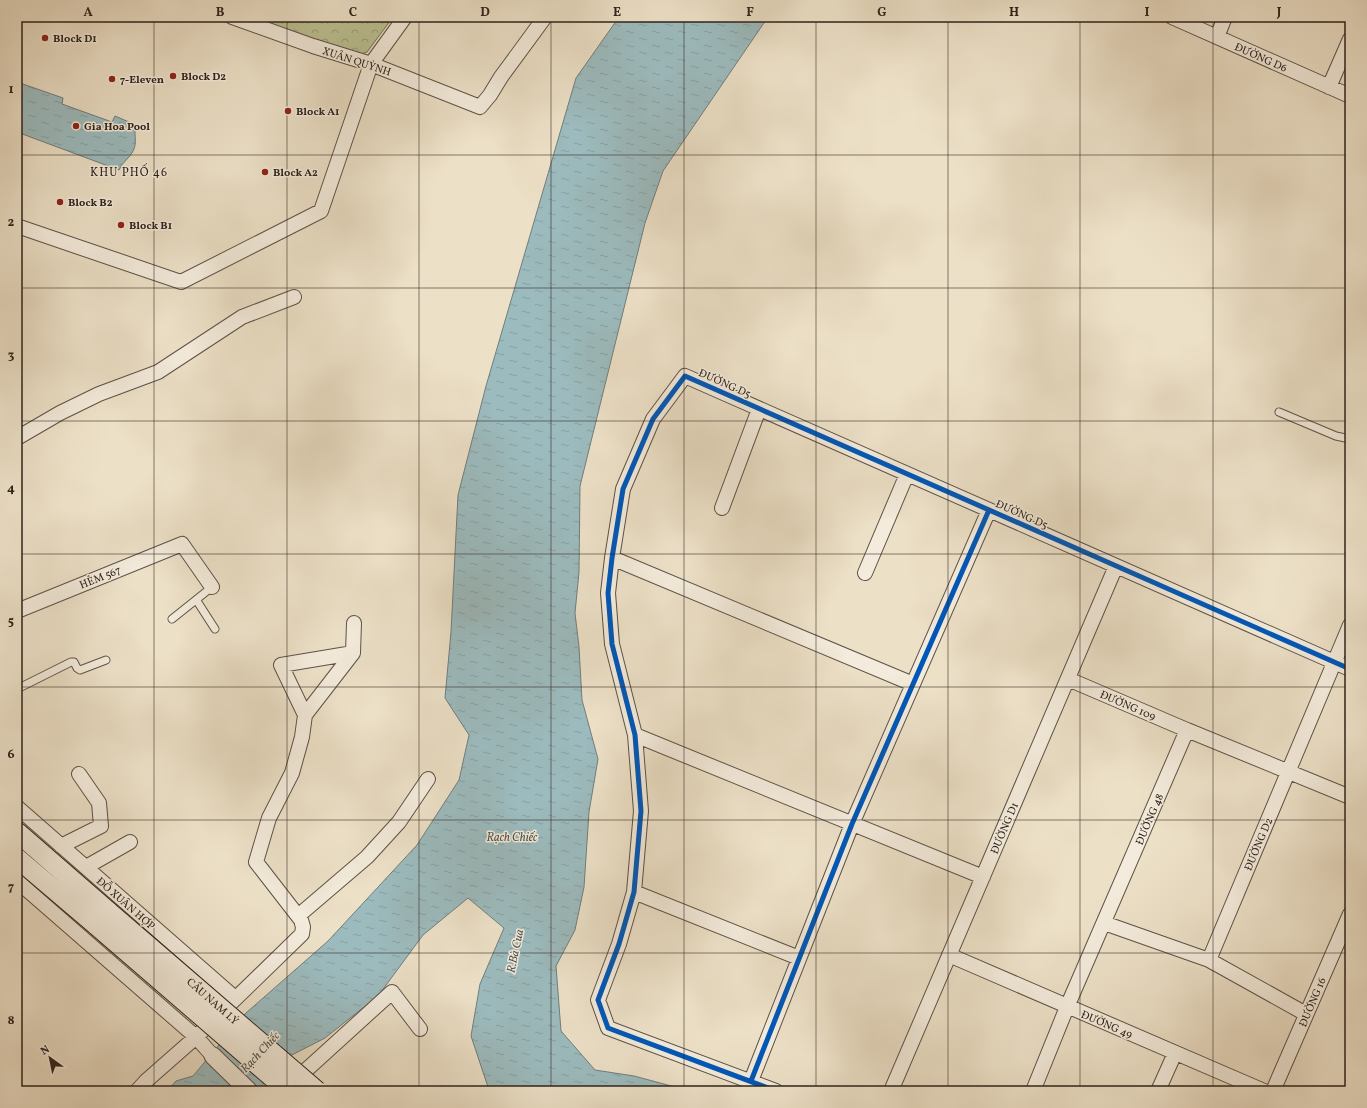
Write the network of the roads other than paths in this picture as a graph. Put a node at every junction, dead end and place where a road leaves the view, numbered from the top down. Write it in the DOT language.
graph roads {
  1 [pos="232,17"];
  2 [pos="405,17"];
  3 [pos="545,17"];
  4 [pos="1172,17"];
  5 [pos="1225,17"];
  6 [pos="1217,37"];
  7 [pos="1350,39"];
  8 [pos="371,64"];
  9 [pos="1330,87"];
  10 [pos="1350,96"];
  11 [pos="17,226"];
  12 [pos="294,297"];
  13 [pos="759,409"];
  14 [pos="1280,412"];
  15 [pos="17,438"];
  16 [pos="1350,439"];
  17 [pos="907,474"];
  18 [pos="722,508"];
  19 [pos="989,510"];
  20 [pos="612,558"];
  21 [pos="1116,566"];
  22 [pos="865,572"];
  23 [pos="212,588"];
  24 [pos="197,600"];
  25 [pos="17,611"];
  26 [pos="172,619"];
  27 [pos="354,623"];
  28 [pos="1350,625"];
  29 [pos="215,629"];
  30 [pos="353,653"];
  31 [pos="106,660"];
  32 [pos="1334,662"];
  33 [pos="1350,669"];
  34 [pos="1068,679"];
  35 [pos="913,684"];
  36 [pos="17,689"];
  37 [pos="305,715"];
  38 [pos="1187,730"];
  39 [pos="635,735"];
  40 [pos="1288,771"];
  41 [pos="79,774"];
  42 [pos="428,779"];
  43 [pos="1350,797"];
  44 [pos="17,808"];
  45 [pos="852,824"];
  46 [pos="17,832"];
  47 [pos="130,842"];
  48 [pos="61,846"];
  49 [pos="17,858"];
  50 [pos="86,867"];
  51 [pos="983,877"];
  52 [pos="17,880"];
  53 [pos="634,892"];
  54 [pos="109,912"];
  55 [pos="1350,914"];
  56 [pos="298,916"];
  57 [pos="1104,923"];
  58 [pos="949,955"];
  59 [pos="799,958"];
  60 [pos="1209,960"];
  61 [pos="235,998"];
  62 [pos="1067,1007"];
  63 [pos="1306,1014"];
  64 [pos="420,1029"];
  65 [pos="196,1037"];
  66 [pos="1175,1053"];
  67 [pos="213,1056"];
  68 [pos="751,1081"];
  69 [pos="137,1091"];
  70 [pos="249,1091"];
  71 [pos="284,1091"];
  72 [pos="288,1091"];
  73 [pos="317,1091"];
  74 [pos="776,1091"];
  75 [pos="891,1091"];
  76 [pos="1033,1091"];
  77 [pos="1158,1091"];
  78 [pos="1264,1091"];
  79 [pos="1273,1091"];
  1 -- 8 [label="street, XUÂN QUỲNH"];
  2 -- 8 [label="street"];
  3 -- 8 [label="street, XUÂN QUỲNH"];
  4 -- 6 [label="street, ĐƯỜNG D6"];
  5 -- 6 [label="street"];
  6 -- 9 [label="street, ĐƯỜNG D6"];
  7 -- 9 [label="street"];
  8 -- 11 [label="street"];
  9 -- 10 [label="street, ĐƯỜNG D6"];
  12 -- 15 [label="street"];
  13 -- 17 [label="street, ĐƯỜNG D5"];
  13 -- 18 [label="street"];
  13 -- 20 [label="street, ĐƯỜNG D5"];
  14 -- 16 [label="lane"];
  17 -- 19 [label="street, ĐƯỜNG D5"];
  17 -- 22 [label="street"];
  19 -- 21 [label="street, ĐƯỜNG D5"];
  19 -- 35 [label="street"];
  20 -- 35 [label="street"];
  20 -- 39 [label="street"];
  21 -- 32 [label="street, ĐƯỜNG D5"];
  21 -- 34 [label="street, ĐƯỜNG D1"];
  23 -- 24 [label="lane"];
  23 -- 25 [label="street, HẺM 567"];
  24 -- 26 [label="lane"];
  24 -- 29 [label="lane"];
  27 -- 30 [label="street"];
  28 -- 32 [label="street, ĐƯỜNG D2"];
  30 -- 37 [label="street"];
  30 -- 37 [label="street"];
  31 -- 36 [label="lane"];
  32 -- 33 [label="street, ĐƯỜNG D5"];
  32 -- 40 [label="street, ĐƯỜNG D2"];
  34 -- 38 [label="street, ĐƯỜNG 109"];
  34 -- 51 [label="street, ĐƯỜNG D1"];
  35 -- 45 [label="street"];
  37 -- 56 [label="street"];
  38 -- 40 [label="street"];
  38 -- 57 [label="street, ĐƯỜNG 48"];
  39 -- 45 [label="street"];
  39 -- 53 [label="street"];
  40 -- 43 [label="street"];
  40 -- 60 [label="street, ĐƯỜNG D2"];
  41 -- 48 [label="street"];
  42 -- 56 [label="street"];
  44 -- 48 [label="street, ĐỖ XUÂN HỢP"];
  45 -- 51 [label="street"];
  45 -- 59 [label="street"];
  46 -- 54 [label="main road, ĐỖ XUÂN HỢP"];
  47 -- 50 [label="street"];
  48 -- 50 [label="street, ĐỖ XUÂN HỢP"];
  49 -- 72 [label="main road, CẦU NAM LÝ, bridge"];
  50 -- 61 [label="street, ĐỖ XUÂN HỢP"];
  51 -- 58 [label="street, ĐƯỜNG D1"];
  52 -- 65 [label="street"];
  53 -- 59 [label="street"];
  53 -- 68 [label="street"];
  54 -- 73 [label="main road, CẦU NAM LÝ, bridge"];
  55 -- 63 [label="street, ĐƯỜNG 16"];
  56 -- 61 [label="street"];
  57 -- 60 [label="street"];
  57 -- 62 [label="street, ĐƯỜNG 48"];
  58 -- 62 [label="street, ĐƯỜNG 49"];
  58 -- 75 [label="street, ĐƯỜNG D1"];
  59 -- 68 [label="street"];
  60 -- 63 [label="street"];
  61 -- 65 [label="street"];
  62 -- 66 [label="street, ĐƯỜNG 49"];
  62 -- 76 [label="street, ĐƯỜNG 48"];
  63 -- 79 [label="street, ĐƯỜNG 16"];
  64 -- 71 [label="street"];
  65 -- 67 [label="street"];
  65 -- 69 [label="street"];
  66 -- 77 [label="street"];
  66 -- 78 [label="street, ĐƯỜNG 49"];
  67 -- 70 [label="street"];
  68 -- 74 [label="street"];
}
